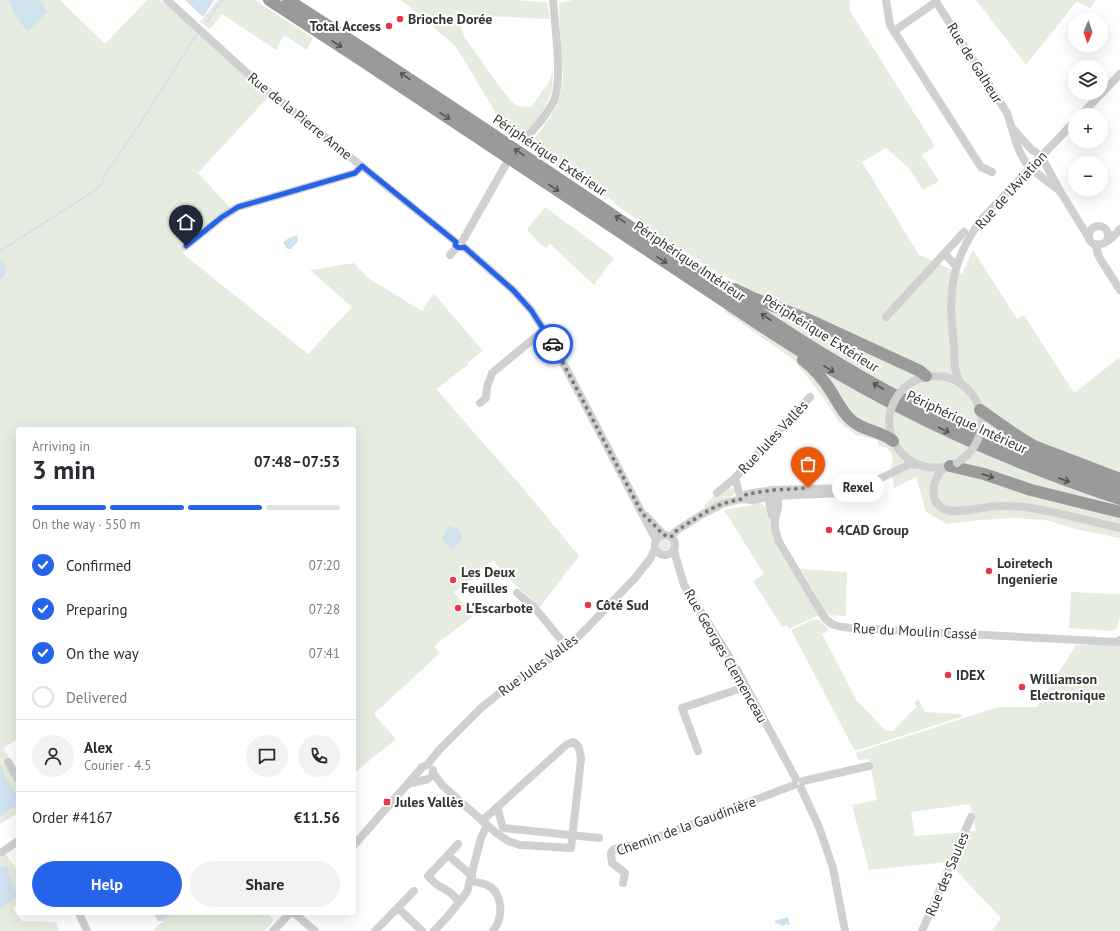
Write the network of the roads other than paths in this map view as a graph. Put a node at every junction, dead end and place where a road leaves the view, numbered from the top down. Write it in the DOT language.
graph roads {
  1 [pos="167,0"];
  2 [pos="269,0"];
  3 [pos="288,0"];
  4 [pos="553,0"];
  5 [pos="886,0"];
  6 [pos="935,1"];
  7 [pos="894,31"];
  8 [pos="1120,74"];
  9 [pos="1088,108"];
  10 [pos="1012,128"];
  11 [pos="1068,128"];
  12 [pos="524,140"];
  13 [pos="1040,156"];
  14 [pos="362,166"];
  15 [pos="505,166"];
  16 [pos="1030,168"];
  17 [pos="992,172"];
  18 [pos="1060,191"];
  19 [pos="1120,225"];
  20 [pos="1120,229"];
  21 [pos="1107,231"];
  22 [pos="964,232"];
  23 [pos="1098,242"];
  24 [pos="460,244"];
  25 [pos="186,246"];
  26 [pos="945,254"];
  27 [pos="450,255"];
  28 [pos="956,266"];
  29 [pos="699,272"];
  30 [pos="1120,290"];
  31 [pos="886,317"];
  32 [pos="544,330"];
  33 [pos="796,349"];
  34 [pos="954,362"];
  35 [pos="926,376"];
  36 [pos="943,376"];
  37 [pos="960,382"];
  38 [pos="810,397"];
  39 [pos="480,403"];
  40 [pos="980,410"];
  41 [pos="893,440"];
  42 [pos="900,452"];
  43 [pos="951,465"];
  44 [pos="922,466"];
  45 [pos="892,473"];
  46 [pos="735,478"];
  47 [pos="1120,479"];
  48 [pos="934,484"];
  49 [pos="1120,488"];
  50 [pos="717,493"];
  51 [pos="775,495"];
  52 [pos="741,499"];
  53 [pos="1120,499"];
  54 [pos="1120,512"];
  55 [pos="642,513"];
  56 [pos="1120,528"];
  57 [pos="670,538"];
  58 [pos="656,540"];
  59 [pos="655,549"];
  60 [pos="668,554"];
  61 [pos="635,578"];
  62 [pos="517,593"];
  63 [pos="1120,640"];
  64 [pos="567,647"];
  65 [pos="745,687"];
  66 [pos="698,751"];
  67 [pos="8,762"];
  68 [pos="869,766"];
  69 [pos="429,773"];
  70 [pos="16,776"];
  71 [pos="799,783"];
  72 [pos="407,784"];
  73 [pos="497,808"];
  74 [pos="970,817"];
  75 [pos="485,823"];
  76 [pos="573,835"];
  77 [pos="599,838"];
  78 [pos="16,842"];
  79 [pos="356,843"];
  80 [pos="458,844"];
  81 [pos="2,852"];
  82 [pos="448,855"];
  83 [pos="472,878"];
  84 [pos="623,882"];
  85 [pos="414,890"];
  86 [pos="459,902"];
  87 [pos="398,908"];
  88 [pos="80,915"];
  89 [pos="288,915"];
  90 [pos="296,915"];
  91 [pos="88,931"];
  92 [pos="274,931"];
  93 [pos="315,931"];
  94 [pos="376,931"];
  95 [pos="422,931"];
  96 [pos="434,931"];
  97 [pos="493,931"];
  98 [pos="845,931"];
  99 [pos="922,931"];
  1 -- 14 [label="street, Rue de la Pierre Anne"];
  2 -- 33 [label="highway, Périphérique Intérieur, one-way"];
  29 -- 3 [label="highway, Périphérique Extérieur, one-way"];
  4 -- 12 [label="street"];
  5 -- 7 [label="street"];
  6 -- 7 [label="street"];
  6 -- 10 [label="street, Rue de Galheur"];
  7 -- 17 [label="street"];
  8 -- 9 [label="street"];
  10 -- 13 [label="street, Rue de Galheur"];
  10 -- 16 [label="street, Rue de Galheur"];
  11 -- 13 [label="street, Rue de l'Aviation"];
  13 -- 16 [label="street, Rue de l'Aviation"];
  13 -- 18 [label="street, Rue de Galheur"];
  14 -- 24 [label="street, Rue de la Pierre Anne"];
  14 -- 25 [label="street"];
  15 -- 24 [label="street"];
  16 -- 18 [label="street"];
  16 -- 28 [label="street, Rue de l'Aviation"];
  18 -- 23 [label="street, Rue de Galheur"];
  19 -- 21 [label="street"];
  20 -- 23 [label="street"];
  21 -- 23 [label="street"];
  21 -- 23 [label="street"];
  22 -- 26 [label="street, Rue de l'Aviation"];
  23 -- 30 [label="street"];
  24 -- 27 [label="street"];
  24 -- 32 [label="street, Rue de la Pierre Anne"];
  26 -- 28 [label="street"];
  26 -- 31 [label="street, Rue de l'Aviation"];
  28 -- 34 [label="street, Rue de l'Aviation"];
  29 -- 35 [label="highway"];
  49 -- 29 [label="highway, Périphérique Extérieur, one-way"];
  32 -- 39 [label="street"];
  32 -- 55 [label="street, Rue de la Pierre Anne"];
  33 -- 41 [label="highway"];
  33 -- 53 [label="highway, Périphérique Intérieur, one-way"];
  34 -- 36 [label="street"];
  34 -- 37 [label="street, Rue de l'Aviation"];
  35 -- 36 [label="street"];
  35 -- 41 [label="street, bridge"];
  36 -- 37 [label="street"];
  37 -- 40 [label="street"];
  38 -- 46 [label="street, Rue Jules Vallès"];
  40 -- 43 [label="street, bridge"];
  40 -- 47 [label="highway"];
  41 -- 42 [label="street"];
  42 -- 44 [label="street"];
  42 -- 45 [label="street"];
  43 -- 44 [label="street"];
  43 -- 48 [label="street"];
  43 -- 54 [label="highway, one-way"];
  44 -- 45 [label="street, Rue Jules Vallès"];
  44 -- 48 [label="street"];
  45 -- 51 [label="street, Rue Jules Vallès"];
  46 -- 50 [label="street, Rue Jules Vallès"];
  46 -- 52 [label="street, Rue Jules Vallès"];
  48 -- 56 [label="street"];
  51 -- 52 [label="street, Rue Jules Vallès"];
  51 -- 63 [label="street, Rue du Moulin Cassé"];
  52 -- 57 [label="street, Rue Jules Vallès"];
  55 -- 57 [label="street, Rue de la Pierre Anne"];
  55 -- 58 [label="street, Rue de la Pierre Anne"];
  57 -- 58 [label="street, Rue Jules Vallès"];
  57 -- 60 [label="street"];
  58 -- 59 [label="street"];
  59 -- 60 [label="street, Rue Georges Clemenceau"];
  59 -- 61 [label="street, Rue Jules Vallès"];
  60 -- 61 [label="street, Rue Jules Vallès"];
  60 -- 65 [label="street, Rue Georges Clemenceau"];
  61 -- 64 [label="street, Rue Jules Vallès"];
  62 -- 64 [label="street"];
  64 -- 69 [label="street, Rue Jules Vallès"];
  65 -- 66 [label="street"];
  65 -- 71 [label="street, Rue Georges Clemenceau"];
  67 -- 70 [label="street"];
  68 -- 71 [label="street"];
  69 -- 72 [label="street"];
  69 -- 72 [label="street"];
  69 -- 75 [label="street"];
  71 -- 84 [label="street, Chemin de la Gaudinière"];
  71 -- 98 [label="street, Rue Georges Clemenceau"];
  72 -- 79 [label="street"];
  73 -- 75 [label="street"];
  73 -- 76 [label="street"];
  73 -- 76 [label="street"];
  74 -- 99 [label="street, Rue des Saules"];
  75 -- 76 [label="street"];
  75 -- 83 [label="street"];
  76 -- 77 [label="street"];
  78 -- 81 [label="street"];
  80 -- 82 [label="street"];
  82 -- 83 [label="street"];
  82 -- 86 [label="street"];
  83 -- 86 [label="street"];
  83 -- 97 [label="street"];
  85 -- 87 [label="street"];
  86 -- 96 [label="street"];
  87 -- 94 [label="street"];
  87 -- 95 [label="street"];
  88 -- 91 [label="street"];
  89 -- 92 [label="street"];
  90 -- 93 [label="street"];
}
